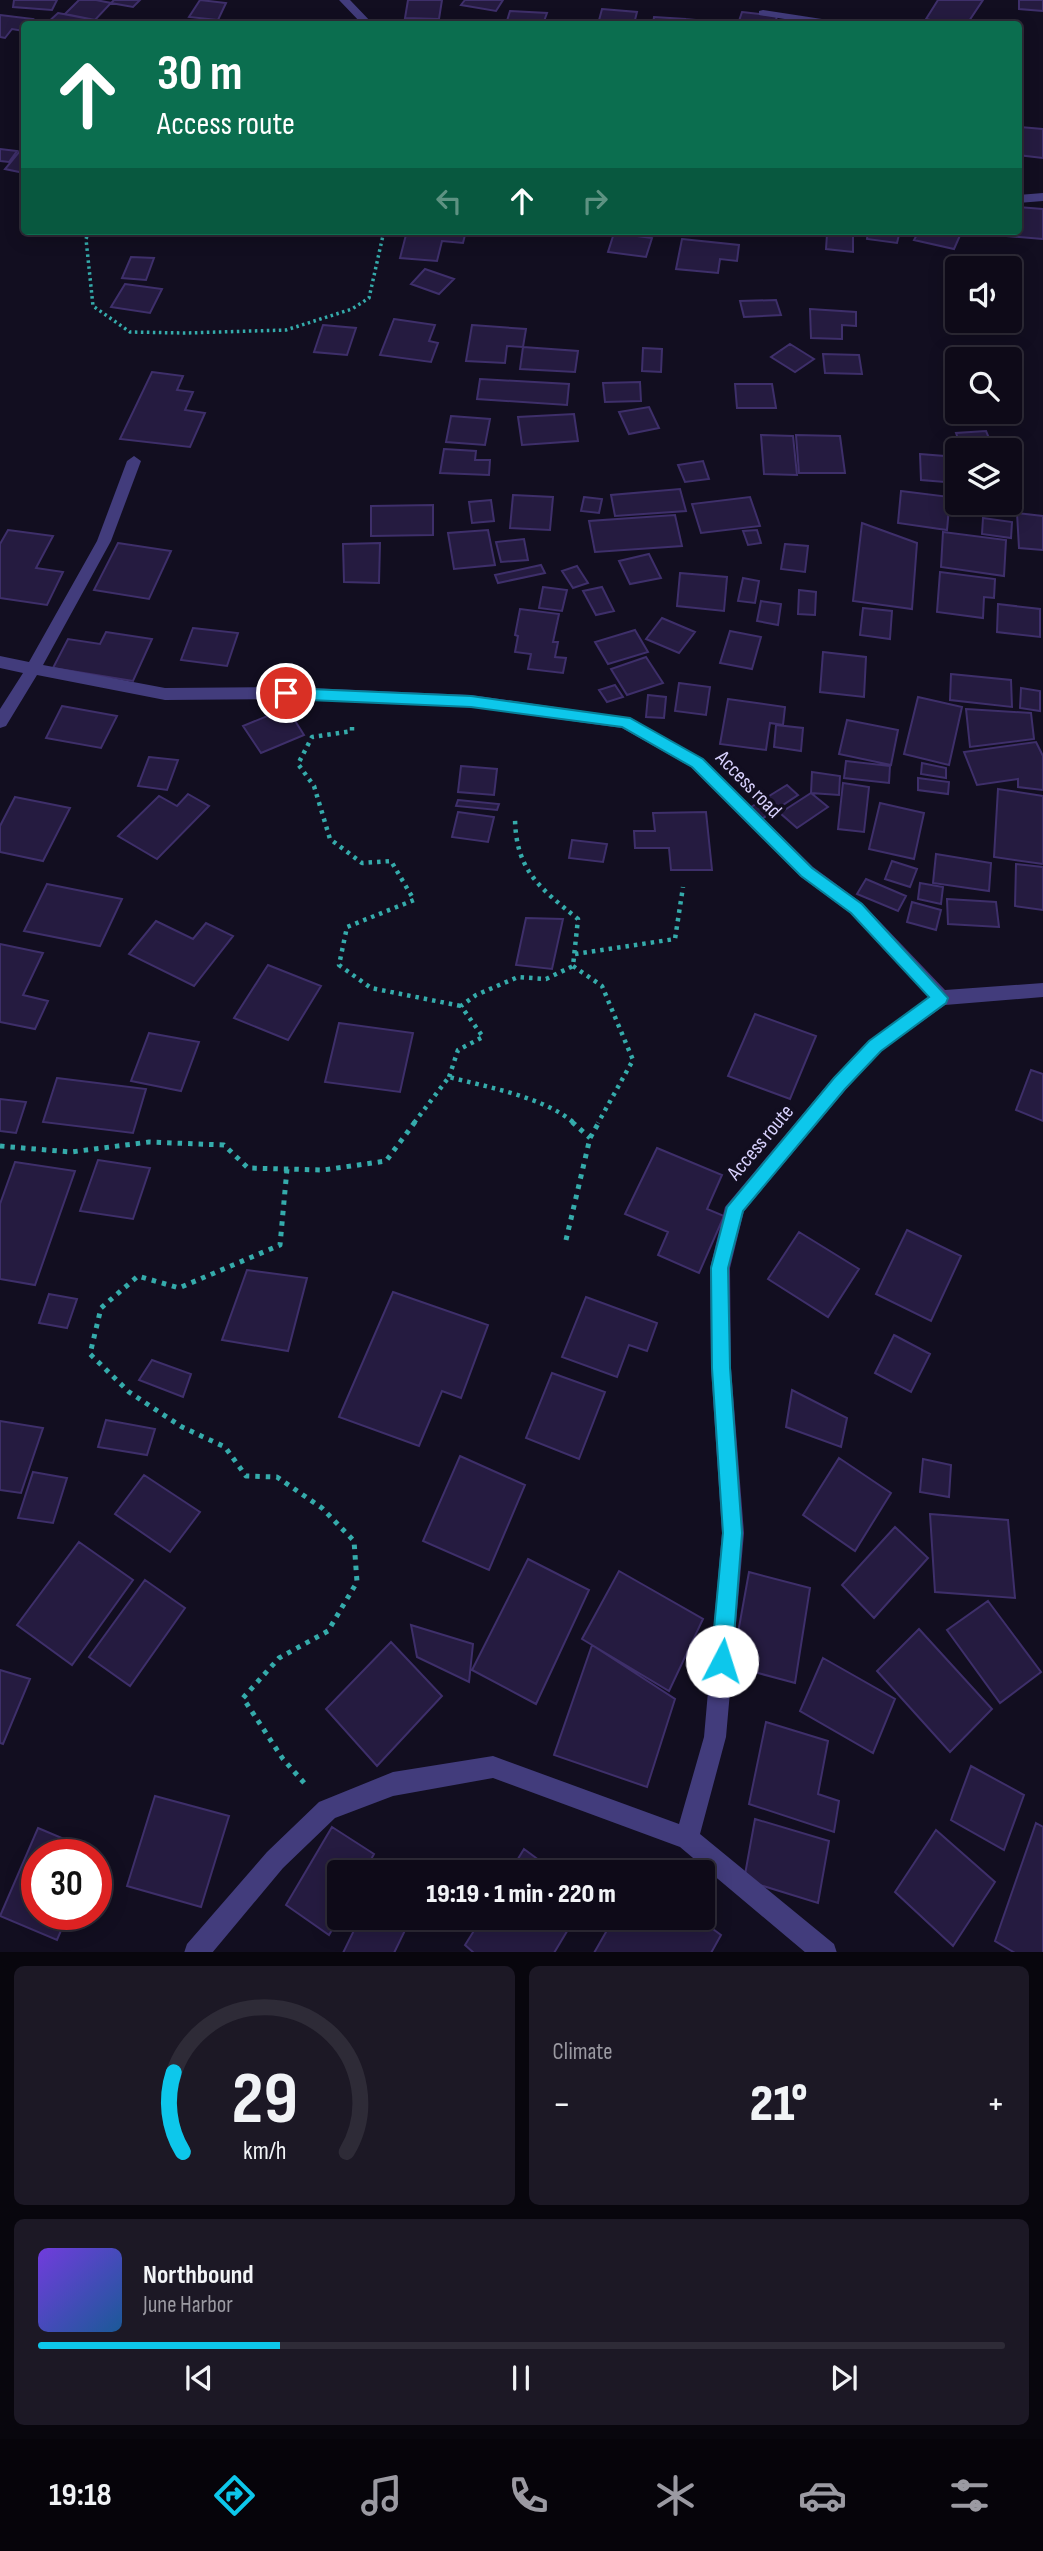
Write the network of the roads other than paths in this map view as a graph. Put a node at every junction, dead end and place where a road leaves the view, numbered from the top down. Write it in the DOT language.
graph roads {
  1 [pos="344,0"];
  2 [pos="763,13"];
  3 [pos="365,21"];
  4 [pos="815,21"];
  5 [pos="1043,197"];
  6 [pos="1022,199"];
  7 [pos="134,461"];
  8 [pos="0,662"];
  9 [pos="33,669"];
  10 [pos="0,722"];
  11 [pos="1043,990"];
  12 [pos="940,998"];
  13 [pos="687,1838"];
  14 [pos="197,1952"];
  15 [pos="825,1952"];
  1 -- 3 [label="street"];
  2 -- 4 [label="street"];
  5 -- 6 [label="street"];
  7 -- 9 [label="street"];
  8 -- 9 [label="street, Access road"];
  9 -- 10 [label="street"];
  9 -- 12 [label="street, Access road"];
  11 -- 12 [label="street"];
  12 -- 13 [label="street, Access route"];
  13 -- 14 [label="street"];
  13 -- 15 [label="street"];
}
